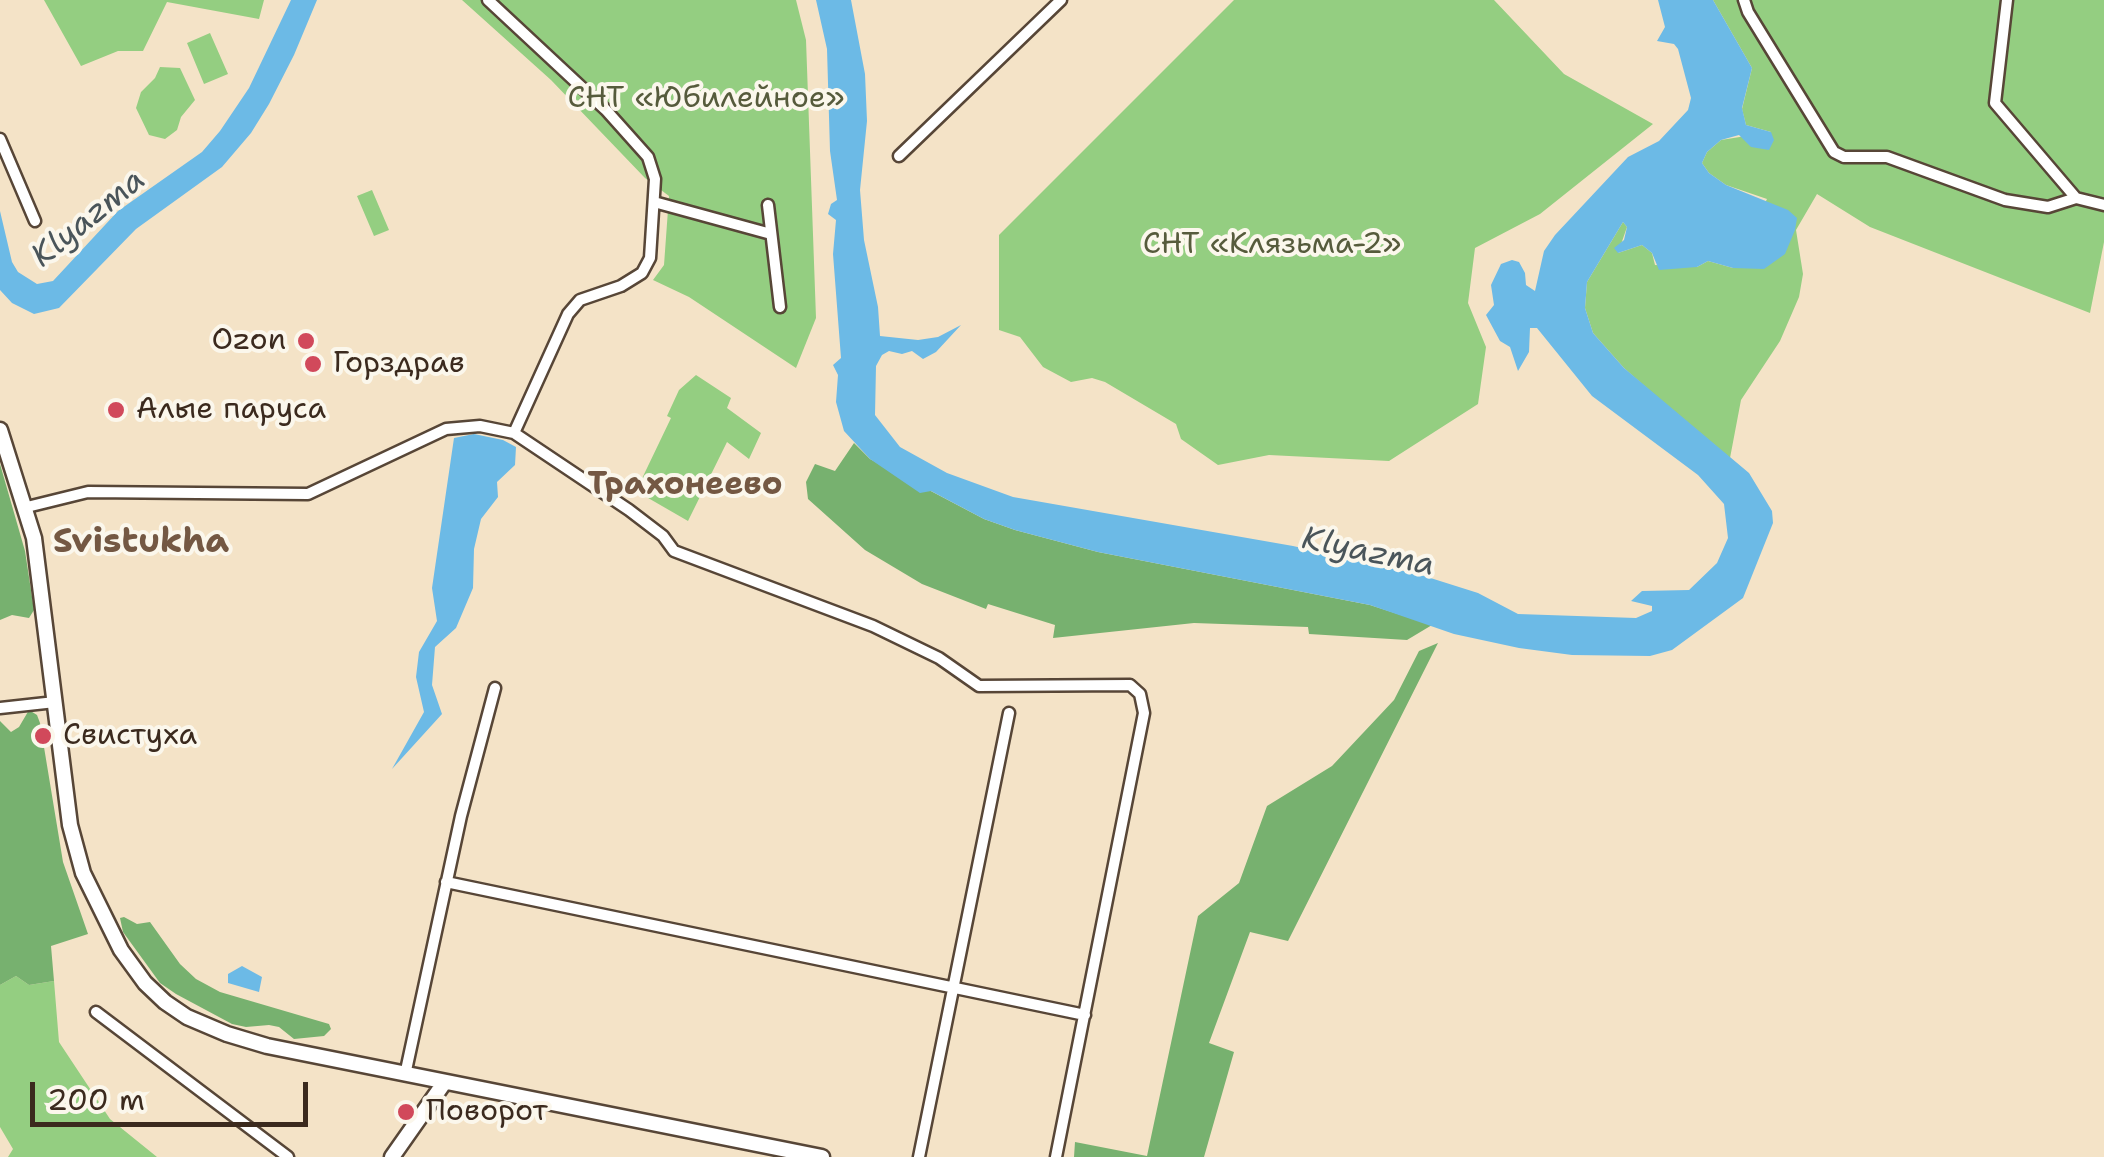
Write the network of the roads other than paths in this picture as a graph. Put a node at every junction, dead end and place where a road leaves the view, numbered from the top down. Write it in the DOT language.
graph roads {
  1 [pos="488,0"];
  2 [pos="1062,0"];
  3 [pos="1744,0"];
  4 [pos="2007,0"];
  5 [pos="0,140"];
  6 [pos="899,156"];
  7 [pos="2076,198"];
  8 [pos="654,202"];
  9 [pos="768,205"];
  10 [pos="2104,206"];
  11 [pos="35,221"];
  12 [pos="772,234"];
  13 [pos="780,307"];
  14 [pos="0,430"];
  15 [pos="514,433"];
  16 [pos="27,507"];
  17 [pos="494,688"];
  18 [pos="55,702"];
  19 [pos="0,708"];
  20 [pos="1009,713"];
  21 [pos="446,882"];
  22 [pos="953,988"];
  23 [pos="96,1012"];
  24 [pos="1085,1015"];
  25 [pos="406,1075"];
  26 [pos="444,1083"];
  27 [pos="288,1157"];
  28 [pos="392,1157"];
  29 [pos="822,1157"];
  30 [pos="920,1157"];
  31 [pos="1056,1157"];
  1 -- 8 [label="street"];
  2 -- 6 [label="street"];
  3 -- 7 [label="street"];
  4 -- 7 [label="street"];
  5 -- 11 [label="street"];
  7 -- 10 [label="street"];
  8 -- 12 [label="street"];
  8 -- 15 [label="street"];
  9 -- 12 [label="street"];
  12 -- 13 [label="street"];
  14 -- 16 [label="main road"];
  15 -- 16 [label="street"];
  15 -- 24 [label="street"];
  16 -- 18 [label="main road"];
  17 -- 21 [label="street"];
  18 -- 19 [label="street"];
  18 -- 25 [label="main road"];
  20 -- 22 [label="street"];
  21 -- 22 [label="street"];
  21 -- 25 [label="street"];
  22 -- 24 [label="street"];
  22 -- 30 [label="street"];
  23 -- 27 [label="street"];
  24 -- 31 [label="street"];
  25 -- 26 [label="main road"];
  26 -- 28 [label="main road"];
  26 -- 29 [label="main road"];
}
